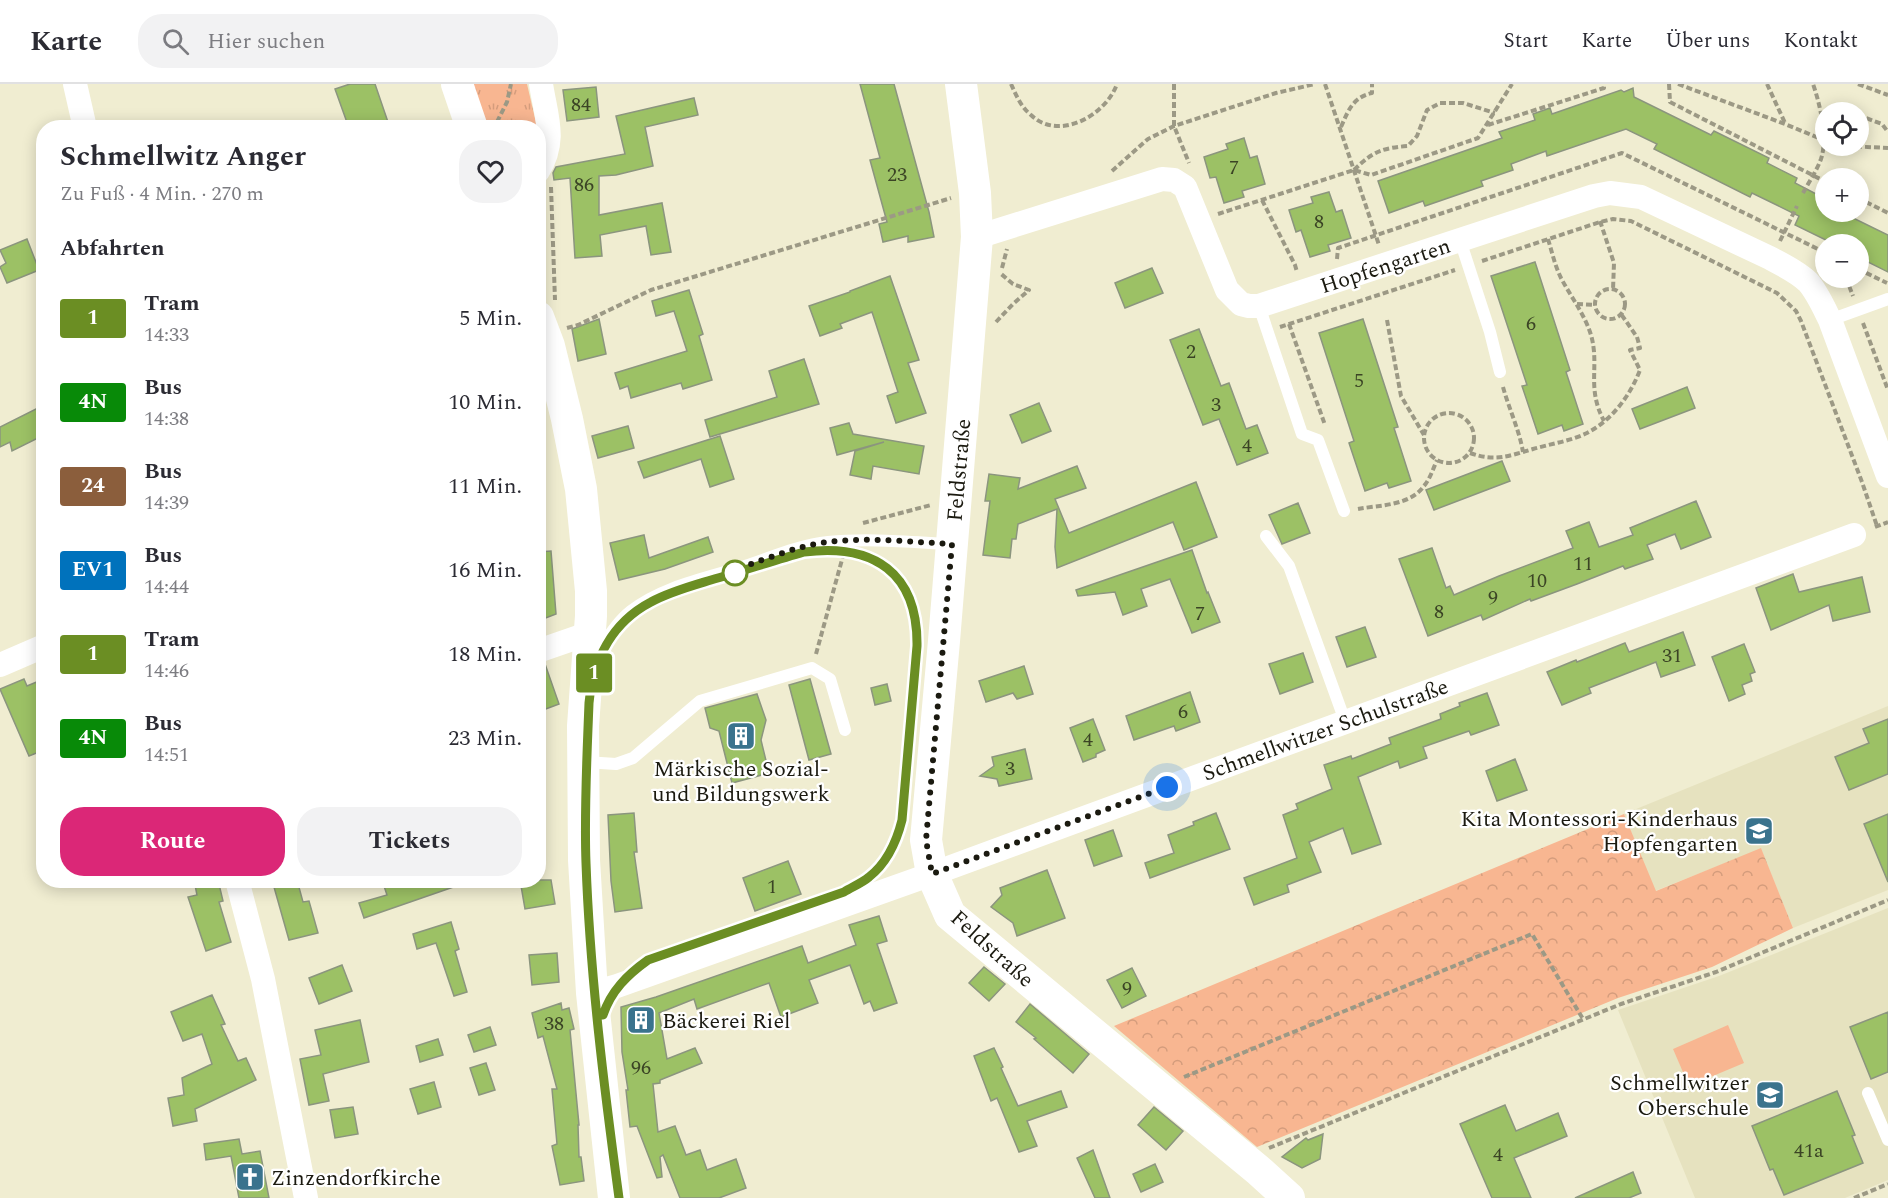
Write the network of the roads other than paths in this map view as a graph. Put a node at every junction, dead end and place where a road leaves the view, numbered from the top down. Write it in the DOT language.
graph roads {
  1 [pos="75,84"];
  2 [pos="457,84"];
  3 [pos="541,84"];
  4 [pos="961,84"];
  5 [pos="83,120"];
  6 [pos="469,120"];
  7 [pos="546,159"];
  8 [pos="977,237"];
  9 [pos="1461,240"];
  10 [pos="1888,299"];
  11 [pos="1259,306"];
  12 [pos="1830,320"];
  13 [pos="546,343"];
  14 [pos="1500,372"];
  15 [pos="1882,442"];
  16 [pos="1888,476"];
  17 [pos="1344,511"];
  18 [pos="1854,535"];
  19 [pos="1266,536"];
  20 [pos="952,544"];
  21 [pos="590,633"];
  22 [pos="546,648"];
  23 [pos="36,649"];
  24 [pos="0,665"];
  25 [pos="586,682"];
  26 [pos="1345,721"];
  27 [pos="845,730"];
  28 [pos="584,762"];
  29 [pos="932,874"];
  30 [pos="239,888"];
  31 [pos="592,993"];
  32 [pos="1868,1093"];
  33 [pos="1888,1140"];
  34 [pos="306,1198"];
  35 [pos="614,1198"];
  36 [pos="1288,1198"];
  1 -- 5 [label="street"];
  2 -- 6 [label="street"];
  3 -- 7 [label="street"];
  4 -- 8 [label="street, Feldstraße"];
  8 -- 11 [label="street"];
  8 -- 20 [label="street, Feldstraße"];
  9 -- 11 [label="street, Hopfengarten"];
  9 -- 12 [label="street, Hopfengarten"];
  9 -- 14 [label="lane"];
  10 -- 12 [label="lane"];
  11 -- 17 [label="lane"];
  12 -- 15 [label="street, Hopfengarten"];
  13 -- 21 [label="street"];
  15 -- 16 [label="street, Hopfengarten"];
  18 -- 26 [label="street, Schmellwitzer Schulstraße"];
  19 -- 26 [label="lane"];
  20 -- 25 [label="lane"];
  20 -- 29 [label="street, Feldstraße"];
  21 -- 22 [label="street"];
  21 -- 25 [label="street"];
  23 -- 24 [label="street"];
  25 -- 28 [label="street"];
  26 -- 29 [label="street, Schmellwitzer Schulstraße"];
  27 -- 28 [label="lane"];
  28 -- 31 [label="street"];
  29 -- 31 [label="street, Schmellwitzer Schulstraße"];
  29 -- 36 [label="street, Feldstraße"];
  30 -- 34 [label="street"];
  31 -- 35 [label="street"];
  32 -- 33 [label="lane"];
}
